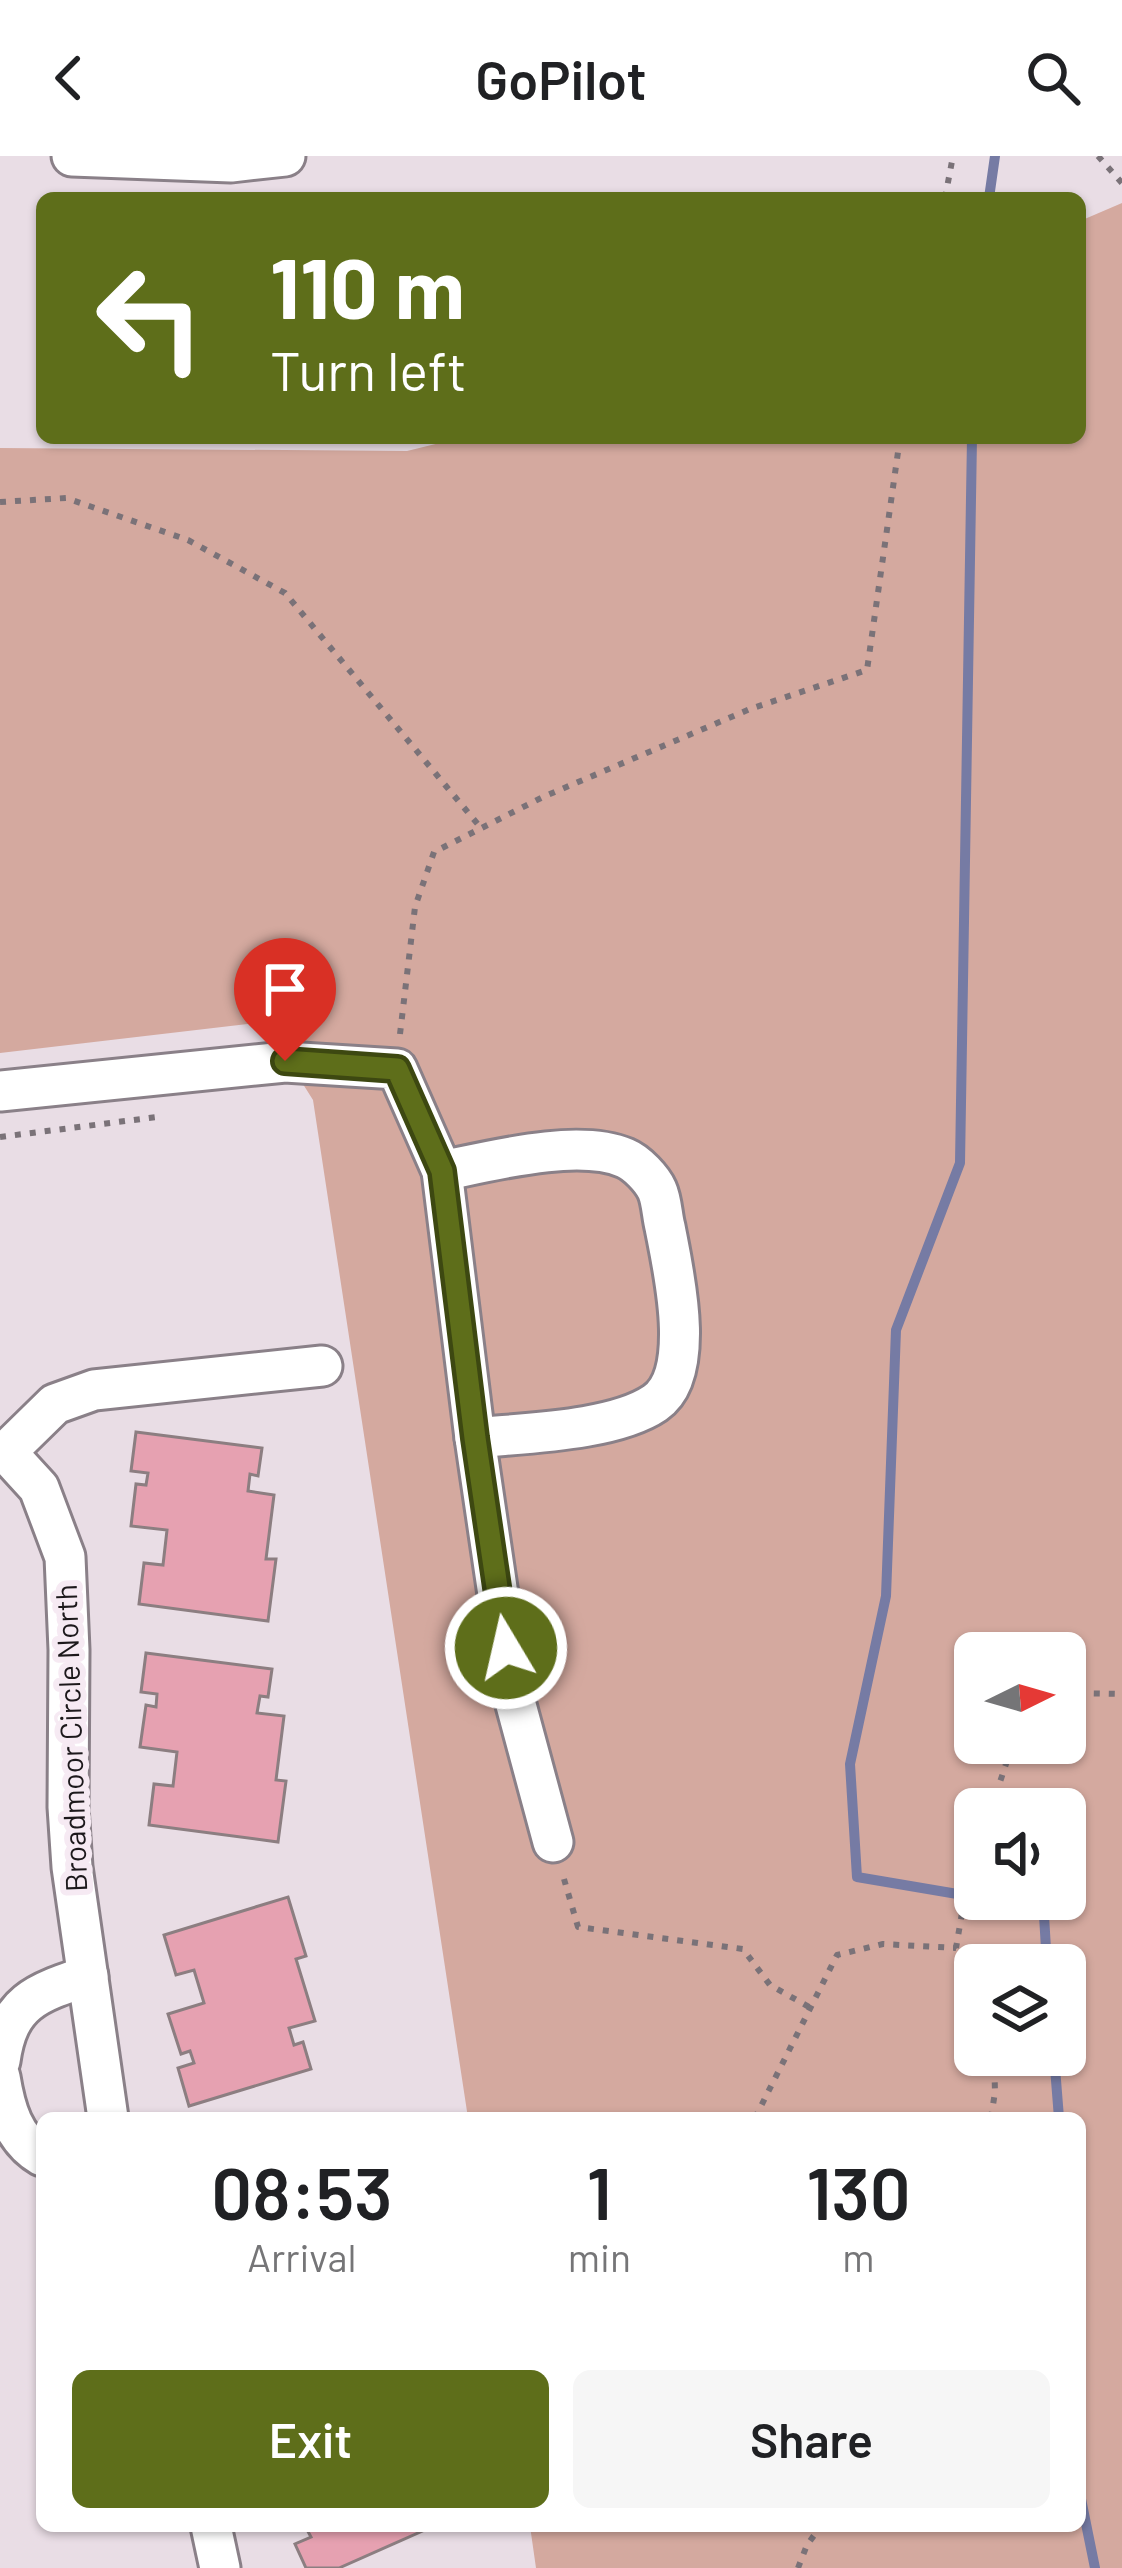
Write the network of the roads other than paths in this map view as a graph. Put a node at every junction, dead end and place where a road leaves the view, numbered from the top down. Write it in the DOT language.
graph roads {
  1 [pos="72,156"];
  2 [pos="285,156"];
  3 [pos="0,1091"];
  4 [pos="442,1171"];
  5 [pos="322,1366"];
  6 [pos="475,1438"];
  7 [pos="3,1451"];
  8 [pos="553,1842"];
  9 [pos="88,1976"];
  10 [pos="0,2061"];
  11 [pos="0,2077"];
  12 [pos="107,2112"];
  13 [pos="36,2152"];
  14 [pos="212,2532"];
  15 [pos="220,2568"];
  1 -- 2 [label="street"];
  3 -- 4 [label="street"];
  4 -- 6 [label="street"];
  4 -- 6 [label="street"];
  5 -- 7 [label="street"];
  6 -- 8 [label="street"];
  7 -- 9 [label="street, Broadmoor Circle North"];
  9 -- 10 [label="street"];
  9 -- 12 [label="street, Broadmoor Circle North"];
  11 -- 13 [label="street"];
  14 -- 15 [label="street"];
}
